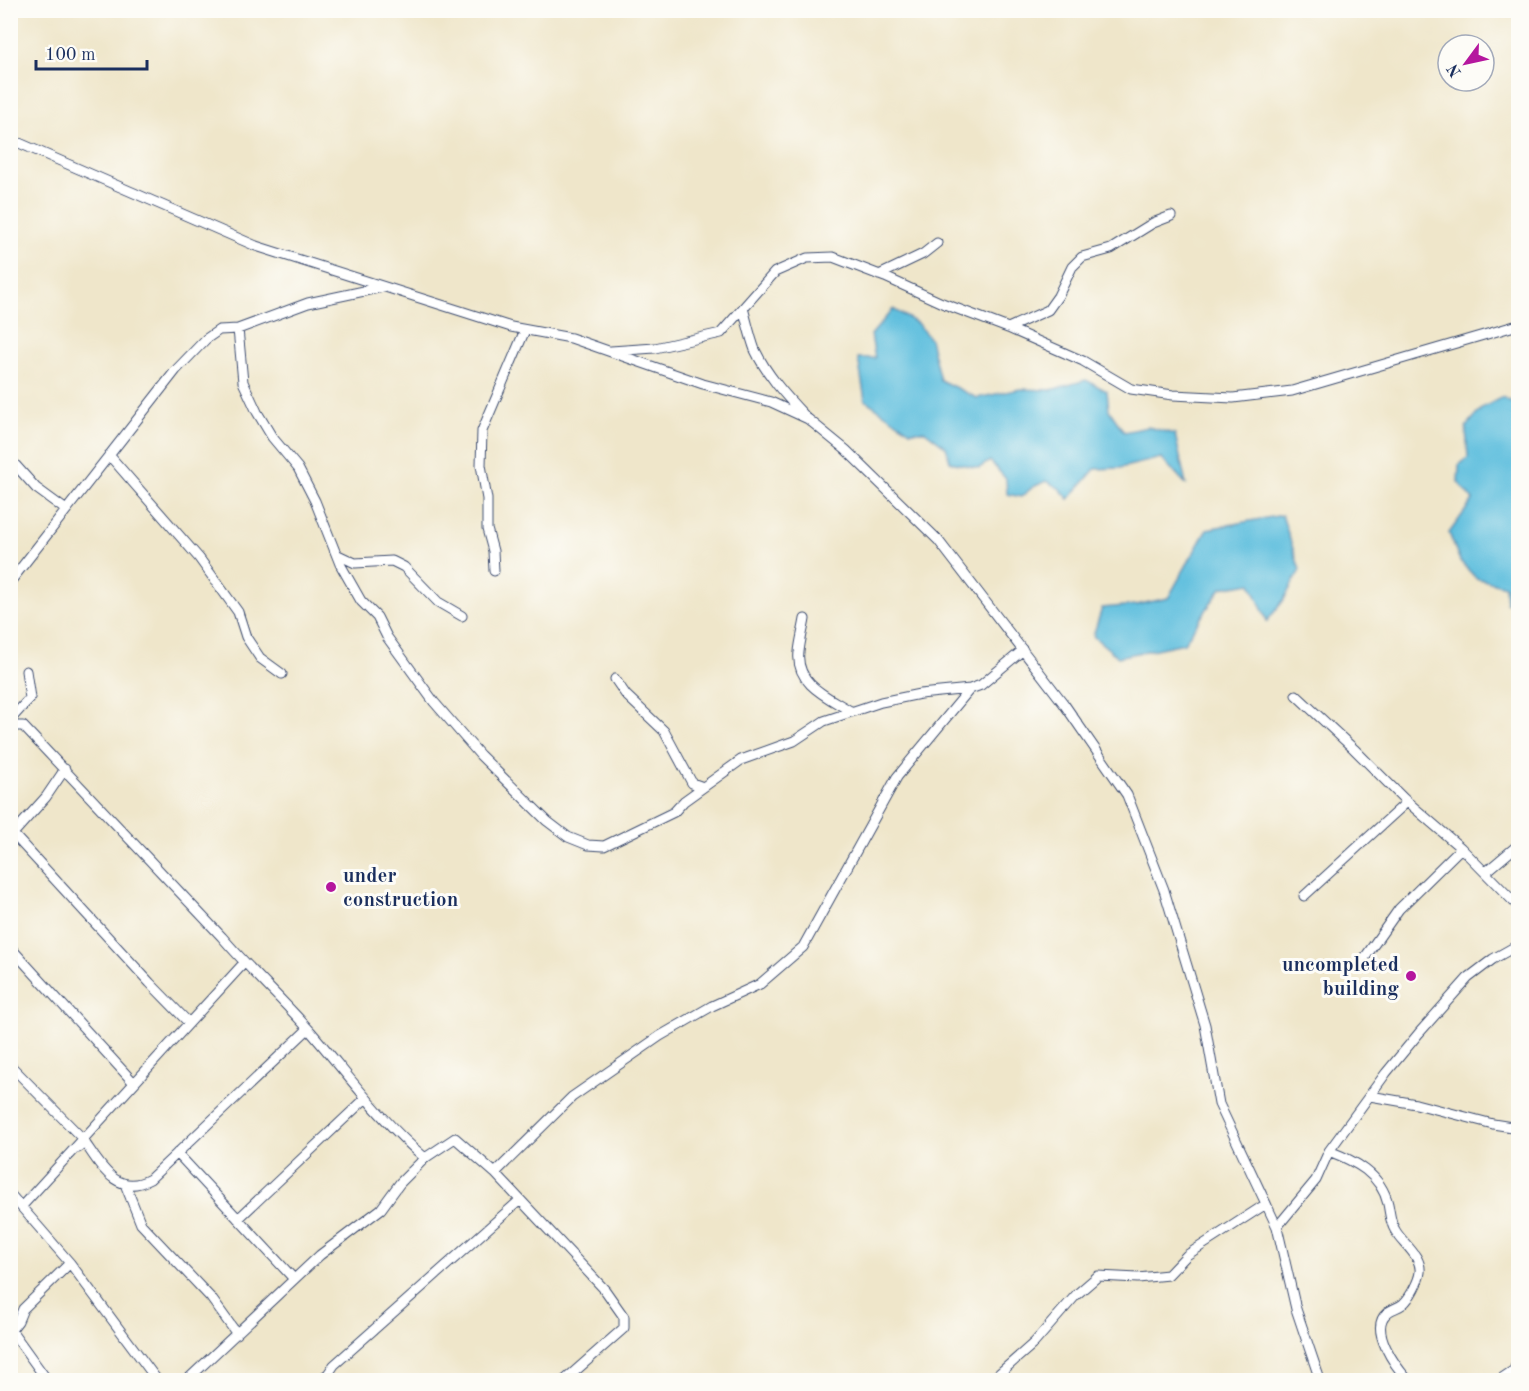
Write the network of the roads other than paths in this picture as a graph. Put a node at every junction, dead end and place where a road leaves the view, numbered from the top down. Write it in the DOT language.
graph roads {
  1 [pos="10,139"];
  2 [pos="1171,216"];
  3 [pos="937,243"];
  4 [pos="879,275"];
  5 [pos="385,287"];
  6 [pos="743,308"];
  7 [pos="1518,325"];
  8 [pos="1008,328"];
  9 [pos="238,329"];
  10 [pos="525,330"];
  11 [pos="609,352"];
  12 [pos="808,419"];
  13 [pos="109,455"];
  14 [pos="10,459"];
  15 [pos="66,510"];
  16 [pos="336,554"];
  17 [pos="494,571"];
  18 [pos="10,582"];
  19 [pos="462,616"];
  20 [pos="805,619"];
  21 [pos="1023,650"];
  22 [pos="27,671"];
  23 [pos="282,674"];
  24 [pos="615,679"];
  25 [pos="970,689"];
  26 [pos="1296,695"];
  27 [pos="852,712"];
  28 [pos="10,720"];
  29 [pos="10,726"];
  30 [pos="65,768"];
  31 [pos="703,787"];
  32 [pos="1407,802"];
  33 [pos="12,836"];
  34 [pos="1518,845"];
  35 [pos="1461,848"];
  36 [pos="1486,872"];
  37 [pos="1304,896"];
  38 [pos="1518,906"];
  39 [pos="1518,945"];
  40 [pos="10,947"];
  41 [pos="244,963"];
  42 [pos="1361,963"];
  43 [pos="189,1023"];
  44 [pos="308,1029"];
  45 [pos="10,1065"];
  46 [pos="134,1083"];
  47 [pos="1370,1096"];
  48 [pos="365,1098"];
  49 [pos="1518,1128"];
  50 [pos="83,1140"];
  51 [pos="1329,1151"];
  52 [pos="177,1153"];
  53 [pos="68,1156"];
  54 [pos="425,1158"];
  55 [pos="495,1173"];
  56 [pos="125,1184"];
  57 [pos="10,1194"];
  58 [pos="520,1200"];
  59 [pos="1266,1204"];
  60 [pos="22,1206"];
  61 [pos="238,1218"];
  62 [pos="1278,1227"];
  63 [pos="70,1263"];
  64 [pos="294,1279"];
  65 [pos="11,1330"];
  66 [pos="237,1334"];
  67 [pos="1518,1361"];
  68 [pos="47,1380"];
  69 [pos="157,1380"];
  70 [pos="187,1380"];
  71 [pos="320,1380"];
  72 [pos="565,1380"];
  73 [pos="992,1380"];
  74 [pos="1320,1380"];
  75 [pos="1408,1380"];
  76 [pos="1499,1380"];
  1 -- 5 [label="street"];
  2 -- 8 [label="street"];
  3 -- 4 [label="street"];
  4 -- 6 [label="street"];
  4 -- 8 [label="street"];
  5 -- 9 [label="street"];
  5 -- 10 [label="street"];
  6 -- 11 [label="street"];
  6 -- 12 [label="street"];
  7 -- 8 [label="street"];
  9 -- 13 [label="street"];
  9 -- 16 [label="street"];
  10 -- 11 [label="street"];
  10 -- 17 [label="street"];
  11 -- 12 [label="street"];
  12 -- 21 [label="street"];
  13 -- 15 [label="street"];
  13 -- 23 [label="street"];
  14 -- 15 [label="street"];
  15 -- 18 [label="street"];
  16 -- 19 [label="street"];
  16 -- 31 [label="street"];
  20 -- 27 [label="street"];
  21 -- 25 [label="street"];
  21 -- 59 [label="street"];
  22 -- 28 [label="street"];
  24 -- 31 [label="street"];
  25 -- 27 [label="street"];
  25 -- 55 [label="street"];
  26 -- 32 [label="street"];
  27 -- 31 [label="street"];
  29 -- 30 [label="street"];
  30 -- 33 [label="street"];
  30 -- 41 [label="street"];
  32 -- 35 [label="street"];
  32 -- 37 [label="street"];
  33 -- 43 [label="street"];
  34 -- 36 [label="street"];
  35 -- 36 [label="street"];
  35 -- 42 [label="street"];
  36 -- 38 [label="street"];
  39 -- 47 [label="street"];
  40 -- 46 [label="street"];
  41 -- 43 [label="street"];
  41 -- 44 [label="street"];
  43 -- 46 [label="street"];
  44 -- 48 [label="street"];
  44 -- 52 [label="street"];
  45 -- 50 [label="street"];
  46 -- 50 [label="street"];
  47 -- 49 [label="street"];
  47 -- 51 [label="street"];
  48 -- 54 [label="street"];
  48 -- 61 [label="street"];
  50 -- 53 [label="street"];
  51 -- 62 [label="street"];
  51 -- 75 [label="street"];
  52 -- 56 [label="street"];
  52 -- 61 [label="street"];
  53 -- 56 [label="street"];
  53 -- 60 [label="street"];
  54 -- 55 [label="street"];
  54 -- 64 [label="street"];
  55 -- 58 [label="street"];
  56 -- 66 [label="street"];
  57 -- 60 [label="street"];
  58 -- 71 [label="street"];
  58 -- 72 [label="street"];
  59 -- 62 [label="street"];
  59 -- 73 [label="street"];
  60 -- 63 [label="street"];
  61 -- 64 [label="street"];
  62 -- 74 [label="street"];
  63 -- 65 [label="street"];
  63 -- 69 [label="street"];
  64 -- 66 [label="street"];
  65 -- 68 [label="street"];
  66 -- 70 [label="street"];
  67 -- 76 [label="street"];
}
